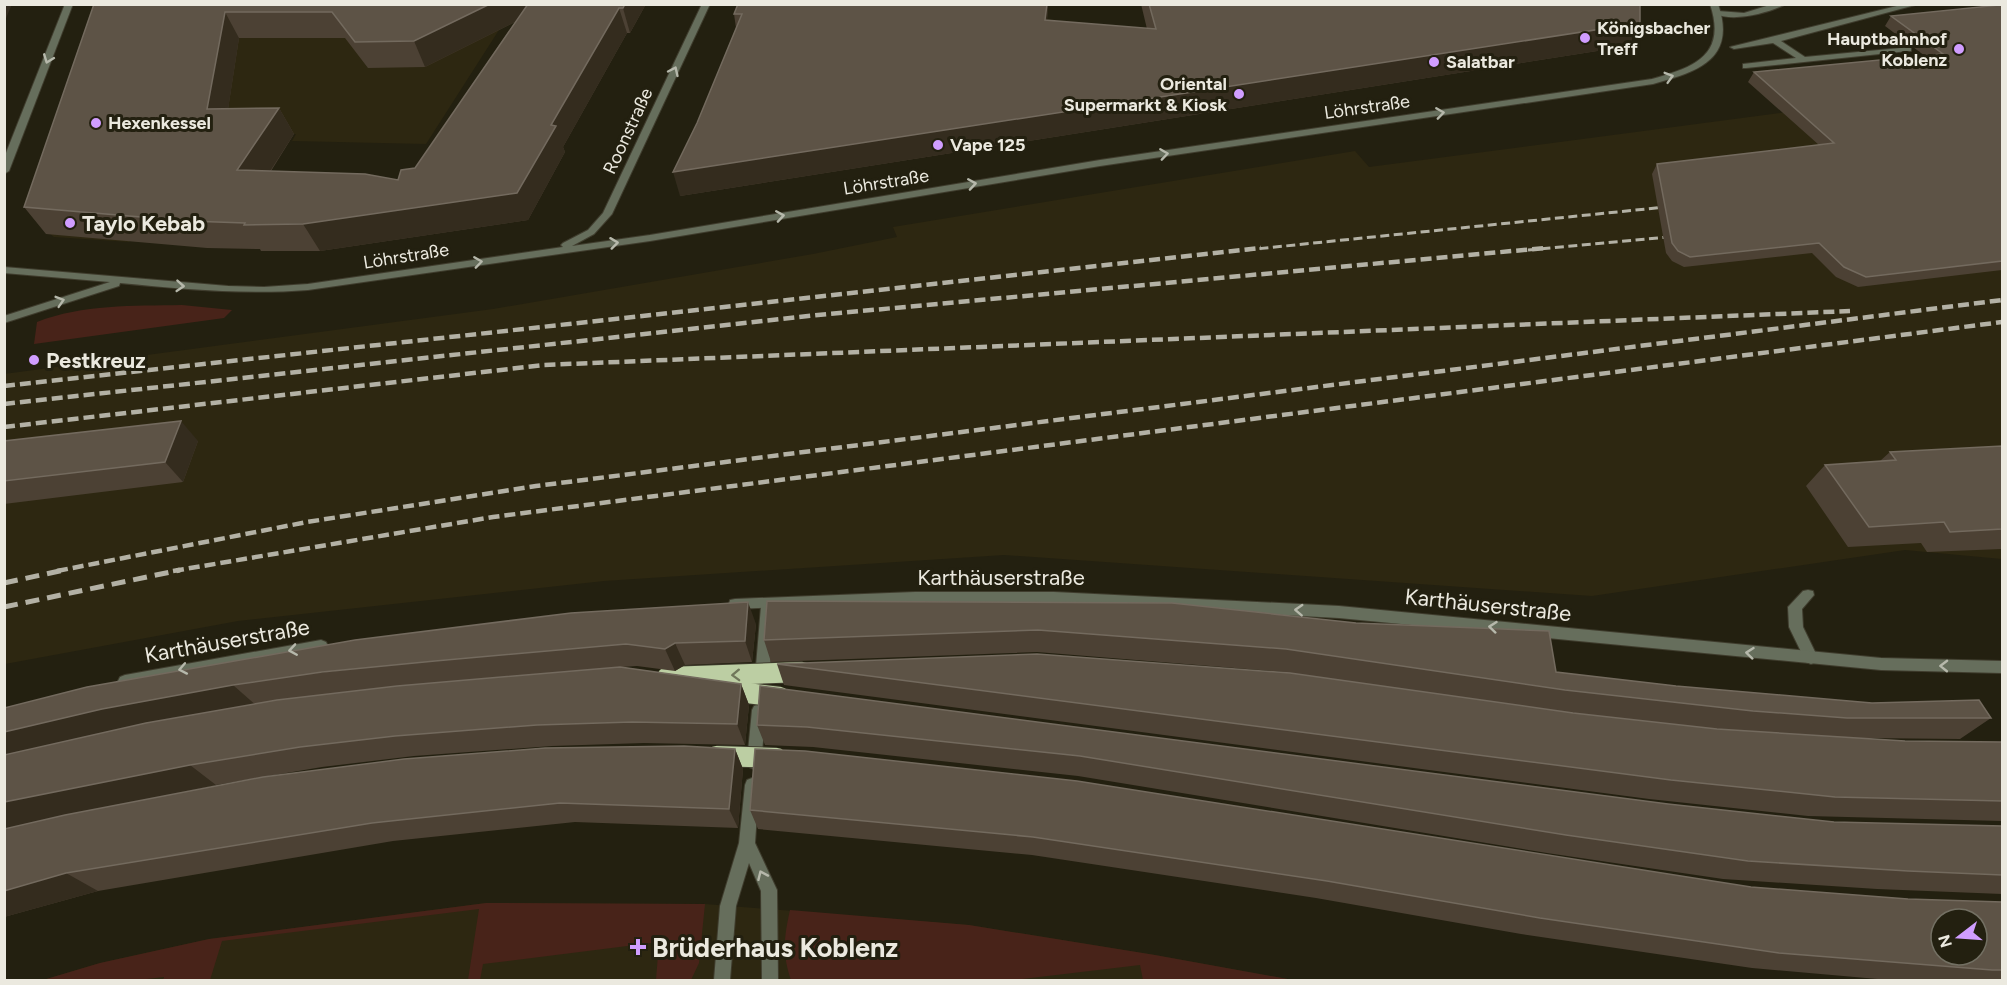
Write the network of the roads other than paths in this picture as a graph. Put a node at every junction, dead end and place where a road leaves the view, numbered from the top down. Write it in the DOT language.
graph roads {
  1 [pos="69,4"];
  2 [pos="706,4"];
  3 [pos="1714,4"];
  4 [pos="1783,4"];
  5 [pos="1916,4"];
  6 [pos="1718,13"];
  7 [pos="1774,40"];
  8 [pos="1734,47"];
  9 [pos="1908,49"];
  10 [pos="1804,60"];
  11 [pos="1746,66"];
  12 [pos="4,171"];
  13 [pos="556,250"];
  14 [pos="4,270"];
  15 [pos="122,281"];
  16 [pos="4,320"];
  17 [pos="1808,595"];
  18 [pos="769,602"];
  19 [pos="724,605"];
  20 [pos="338,644"];
  21 [pos="1811,658"];
  22 [pos="2002,667"];
  23 [pos="824,672"];
  24 [pos="108,685"];
  25 [pos="801,700"];
  26 [pos="697,755"];
  27 [pos="800,759"];
  28 [pos="747,843"];
  29 [pos="722,981"];
  30 [pos="770,981"];
  1 -- 12 [label="street, one-way"];
  13 -- 2 [label="street, Roonstraße, one-way"];
  3 -- 6 [label="street, Löhrstraße"];
  4 -- 6 [label="street"];
  5 -- 7 [label="street"];
  13 -- 6 [label="street, Löhrstraße, one-way"];
  7 -- 8 [label="street"];
  7 -- 10 [label="street"];
  9 -- 10 [label="street"];
  10 -- 11 [label="street"];
  15 -- 13 [label="street, Löhrstraße, one-way"];
  14 -- 15 [label="street, Löhrstraße"];
  16 -- 15 [label="street, one-way"];
  17 -- 21 [label="street"];
  18 -- 19 [label="street, Karthäuserstraße"];
  21 -- 18 [label="street, Karthäuserstraße, one-way"];
  18 -- 28 [label="street"];
  20 -- 24 [label="street, Karthäuserstraße, one-way"];
  22 -- 21 [label="street, Karthäuserstraße, one-way"];
  23 -- 25 [label="highway, one-way, bridge"];
  26 -- 27 [label="highway, bridge"];
  28 -- 29 [label="street"];
  30 -- 28 [label="street, one-way"];
}
